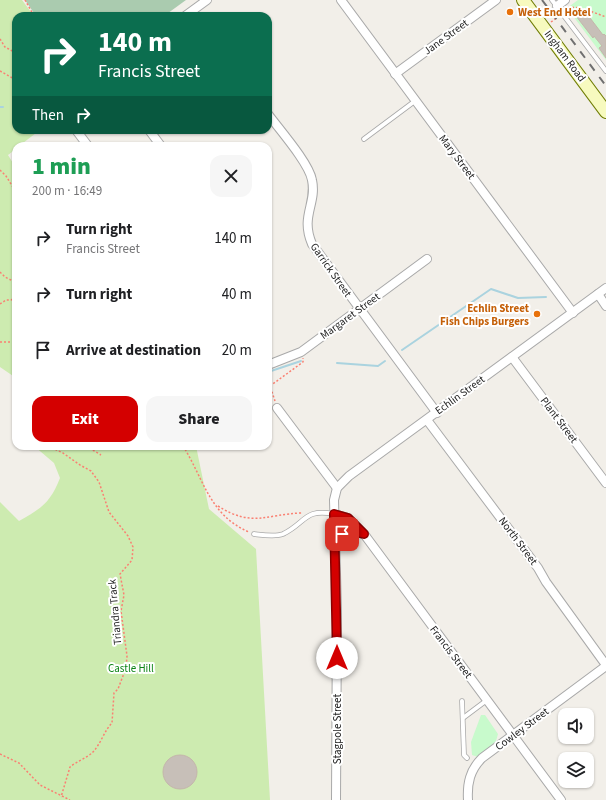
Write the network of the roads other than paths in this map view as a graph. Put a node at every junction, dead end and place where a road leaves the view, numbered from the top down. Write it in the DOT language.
graph roads {
  1 [pos="207,0"];
  2 [pos="341,0"];
  3 [pos="496,0"];
  4 [pos="523,0"];
  5 [pos="565,0"];
  6 [pos="555,3"];
  7 [pos="196,12"];
  8 [pos="606,71"];
  9 [pos="395,74"];
  10 [pos="415,101"];
  11 [pos="606,112"];
  12 [pos="272,120"];
  13 [pos="364,139"];
  14 [pos="427,259"];
  15 [pos="606,288"];
  16 [pos="598,294"];
  17 [pos="606,306"];
  18 [pos="359,309"];
  19 [pos="573,313"];
  20 [pos="512,357"];
  21 [pos="272,363"];
  22 [pos="277,408"];
  23 [pos="437,413"];
  24 [pos="427,420"];
  25 [pos="606,483"];
  26 [pos="337,488"];
  27 [pos="334,514"];
  28 [pos="254,534"];
  29 [pos="364,534"];
  30 [pos="335,544"];
  31 [pos="606,666"];
  32 [pos="487,700"];
  33 [pos="462,701"];
  34 [pos="463,718"];
  35 [pos="513,735"];
  36 [pos="467,758"];
  37 [pos="336,800"];
  38 [pos="468,800"];
  39 [pos="561,800"];
  1 -- 7 [label="street"];
  2 -- 9 [label="street, Mary Street"];
  3 -- 9 [label="street, Jane Street"];
  4 -- 11 [label="main road, Ingham Road"];
  5 -- 6 [label="street"];
  6 -- 8 [label="lane"];
  9 -- 10 [label="street, Mary Street"];
  10 -- 13 [label="lane"];
  10 -- 19 [label="street, Mary Street"];
  12 -- 18 [label="street, Garrick Street"];
  14 -- 18 [label="street, Margaret Street"];
  15 -- 16 [label="street, Echlin Street"];
  16 -- 17 [label="street"];
  16 -- 19 [label="street, Echlin Street"];
  18 -- 21 [label="street, Margaret Street"];
  18 -- 23 [label="street, Garrick Street"];
  19 -- 20 [label="street, Echlin Street"];
  20 -- 23 [label="street, Echlin Street"];
  20 -- 25 [label="street, Plant Street"];
  22 -- 26 [label="street"];
  23 -- 24 [label="street, Echlin Street"];
  24 -- 26 [label="street, Echlin Street"];
  24 -- 31 [label="street, North Street"];
  26 -- 27 [label="street"];
  27 -- 28 [label="lane"];
  27 -- 29 [label="street, Francis Street"];
  27 -- 30 [label="street, Stagpole Street"];
  29 -- 30 [label="street"];
  29 -- 32 [label="street, Francis Street"];
  30 -- 37 [label="street, Stagpole Street"];
  31 -- 35 [label="street, Cowley Street"];
  32 -- 34 [label="lane"];
  32 -- 35 [label="street, Francis Street"];
  33 -- 34 [label="lane"];
  34 -- 36 [label="lane"];
  35 -- 38 [label="street, Cowley Street"];
  35 -- 39 [label="street, Francis Street"];
}
